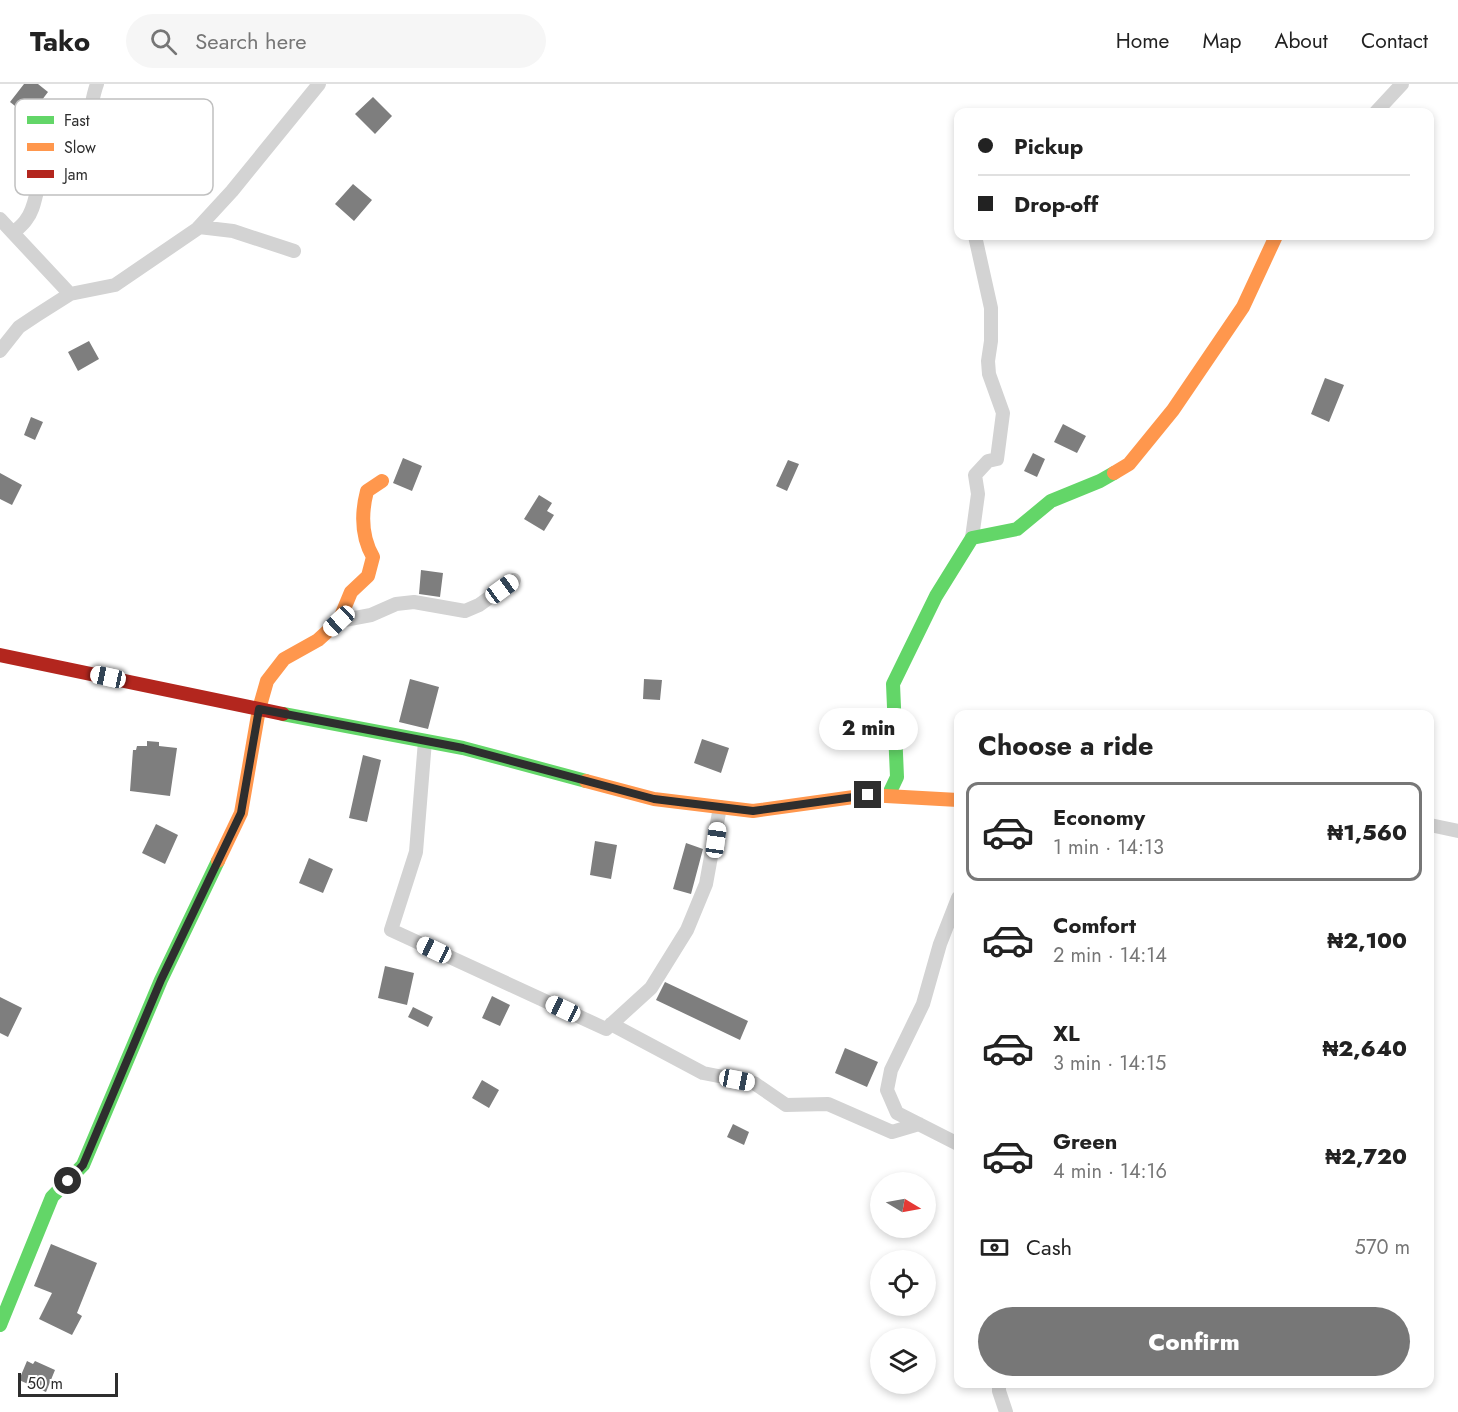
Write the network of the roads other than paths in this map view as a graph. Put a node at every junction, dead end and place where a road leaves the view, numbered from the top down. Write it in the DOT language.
graph roads {
  1 [pos="97,84"];
  2 [pos="319,84"];
  3 [pos="1402,84"];
  4 [pos="91,99"];
  5 [pos="1380,108"];
  6 [pos="36,195"];
  7 [pos="0,219"];
  8 [pos="199,227"];
  9 [pos="13,233"];
  10 [pos="976,240"];
  11 [pos="1274,240"];
  12 [pos="294,251"];
  13 [pos="70,294"];
  14 [pos="0,351"];
  15 [pos="382,481"];
  16 [pos="972,538"];
  17 [pos="514,580"];
  18 [pos="339,621"];
  19 [pos="0,654"];
  20 [pos="259,709"];
  21 [pos="425,741"];
  22 [pos="888,796"];
  23 [pos="954,800"];
  24 [pos="720,807"];
  25 [pos="1434,826"];
  26 [pos="1458,831"];
  27 [pos="954,908"];
  28 [pos="611,1024"];
  29 [pos="920,1124"];
  30 [pos="954,1142"];
  31 [pos="0,1325"];
  32 [pos="999,1388"];
  33 [pos="1006,1412"];
  1 -- 4 [label="street"];
  2 -- 8 [label="street"];
  3 -- 5 [label="street"];
  6 -- 9 [label="street"];
  7 -- 9 [label="street"];
  8 -- 12 [label="street"];
  8 -- 13 [label="street"];
  9 -- 13 [label="street"];
  10 -- 16 [label="street"];
  11 -- 16 [label="street"];
  13 -- 14 [label="street"];
  15 -- 18 [label="street"];
  16 -- 22 [label="street"];
  17 -- 18 [label="street"];
  18 -- 20 [label="street"];
  19 -- 20 [label="street"];
  20 -- 21 [label="street"];
  20 -- 31 [label="street"];
  21 -- 24 [label="street"];
  21 -- 28 [label="street"];
  22 -- 23 [label="street"];
  22 -- 24 [label="street"];
  24 -- 28 [label="street"];
  25 -- 26 [label="street"];
  27 -- 29 [label="street"];
  28 -- 29 [label="street"];
  29 -- 30 [label="street"];
  32 -- 33 [label="street"];
}
